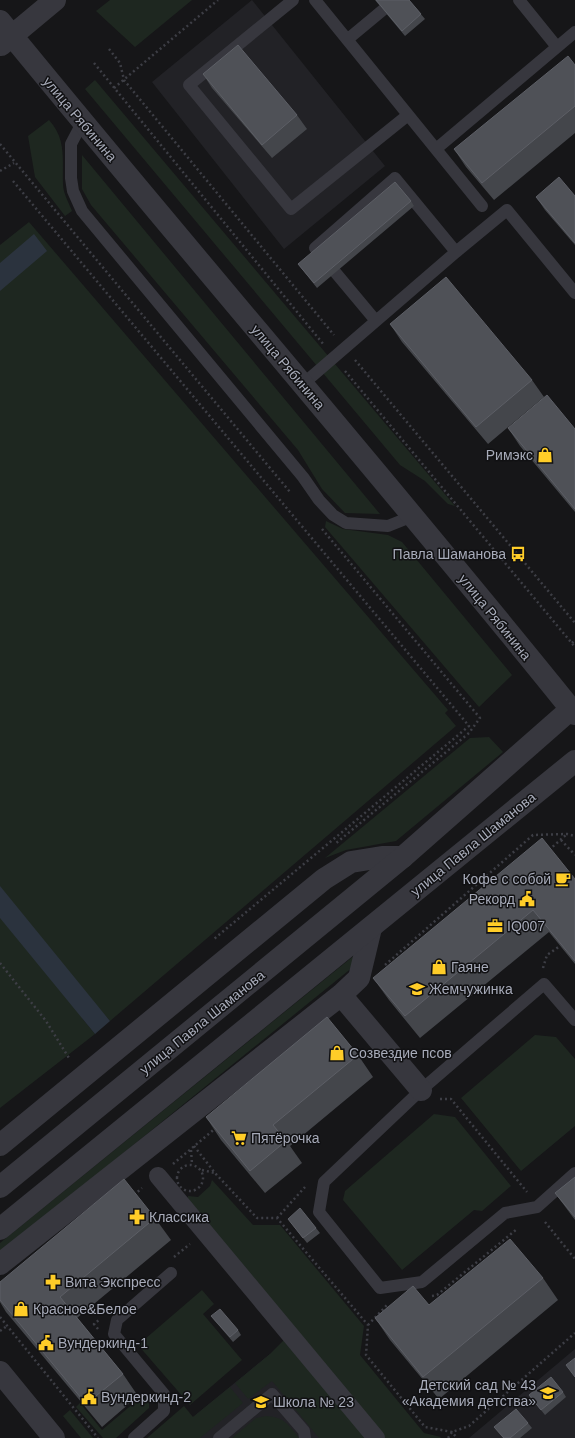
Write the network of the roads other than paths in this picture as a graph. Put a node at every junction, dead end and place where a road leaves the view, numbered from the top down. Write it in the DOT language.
graph roads {
  1 [pos="55,0"];
  2 [pos="293,0"];
  3 [pos="315,0"];
  4 [pos="395,0"];
  5 [pos="520,0"];
  6 [pos="575,32"];
  7 [pos="4,34"];
  8 [pos="348,39"];
  9 [pos="557,47"];
  10 [pos="408,115"];
  11 [pos="82,123"];
  12 [pos="436,149"];
  13 [pos="482,206"];
  14 [pos="456,252"];
  15 [pos="575,293"];
  16 [pos="376,321"];
  17 [pos="302,384"];
  18 [pos="413,516"];
  19 [pos="573,712"];
  20 [pos="575,761"];
  21 [pos="403,858"];
  22 [pos="370,928"];
  23 [pos="341,995"];
  24 [pos="575,1020"];
  25 [pos="417,1094"];
  26 [pos="0,1146"];
  27 [pos="575,1173"];
  28 [pos="158,1176"];
  29 [pos="0,1187"];
  30 [pos="0,1230"];
  31 [pos="0,1264"];
  32 [pos="171,1273"];
  33 [pos="0,1372"];
  34 [pos="54,1438"];
  35 [pos="134,1438"];
  36 [pos="219,1438"];
  37 [pos="306,1438"];
  38 [pos="376,1438"];
  1 -- 7 [label="street"];
  2 -- 10 [label="lane"];
  3 -- 8 [label="lane"];
  4 -- 8 [label="lane"];
  5 -- 9 [label="lane"];
  6 -- 9 [label="lane"];
  7 -- 11 [label="street, улица Рябинина"];
  8 -- 10 [label="lane"];
  9 -- 12 [label="lane"];
  10 -- 12 [label="lane"];
  11 -- 17 [label="street, улица Рябинина"];
  11 -- 18 [label="lane"];
  12 -- 13 [label="lane"];
  14 -- 15 [label="lane"];
  14 -- 16 [label="lane"];
  14 -- 16 [label="lane"];
  16 -- 17 [label="lane"];
  17 -- 18 [label="street, улица Рябинина"];
  18 -- 19 [label="street, улица Рябинина"];
  19 -- 21 [label="street, улица Павла Шаманова"];
  20 -- 22 [label="street, улица Павла Шаманова"];
  21 -- 26 [label="street"];
  21 -- 29 [label="street, улица Павла Шаманова"];
  22 -- 23 [label="street"];
  22 -- 30 [label="street, улица Павла Шаманова"];
  23 -- 25 [label="street"];
  23 -- 31 [label="street"];
  24 -- 25 [label="lane"];
  25 -- 27 [label="lane"];
  28 -- 38 [label="street"];
  32 -- 35 [label="lane"];
  33 -- 34 [label="street"];
  36 -- 37 [label="lane"];
}
